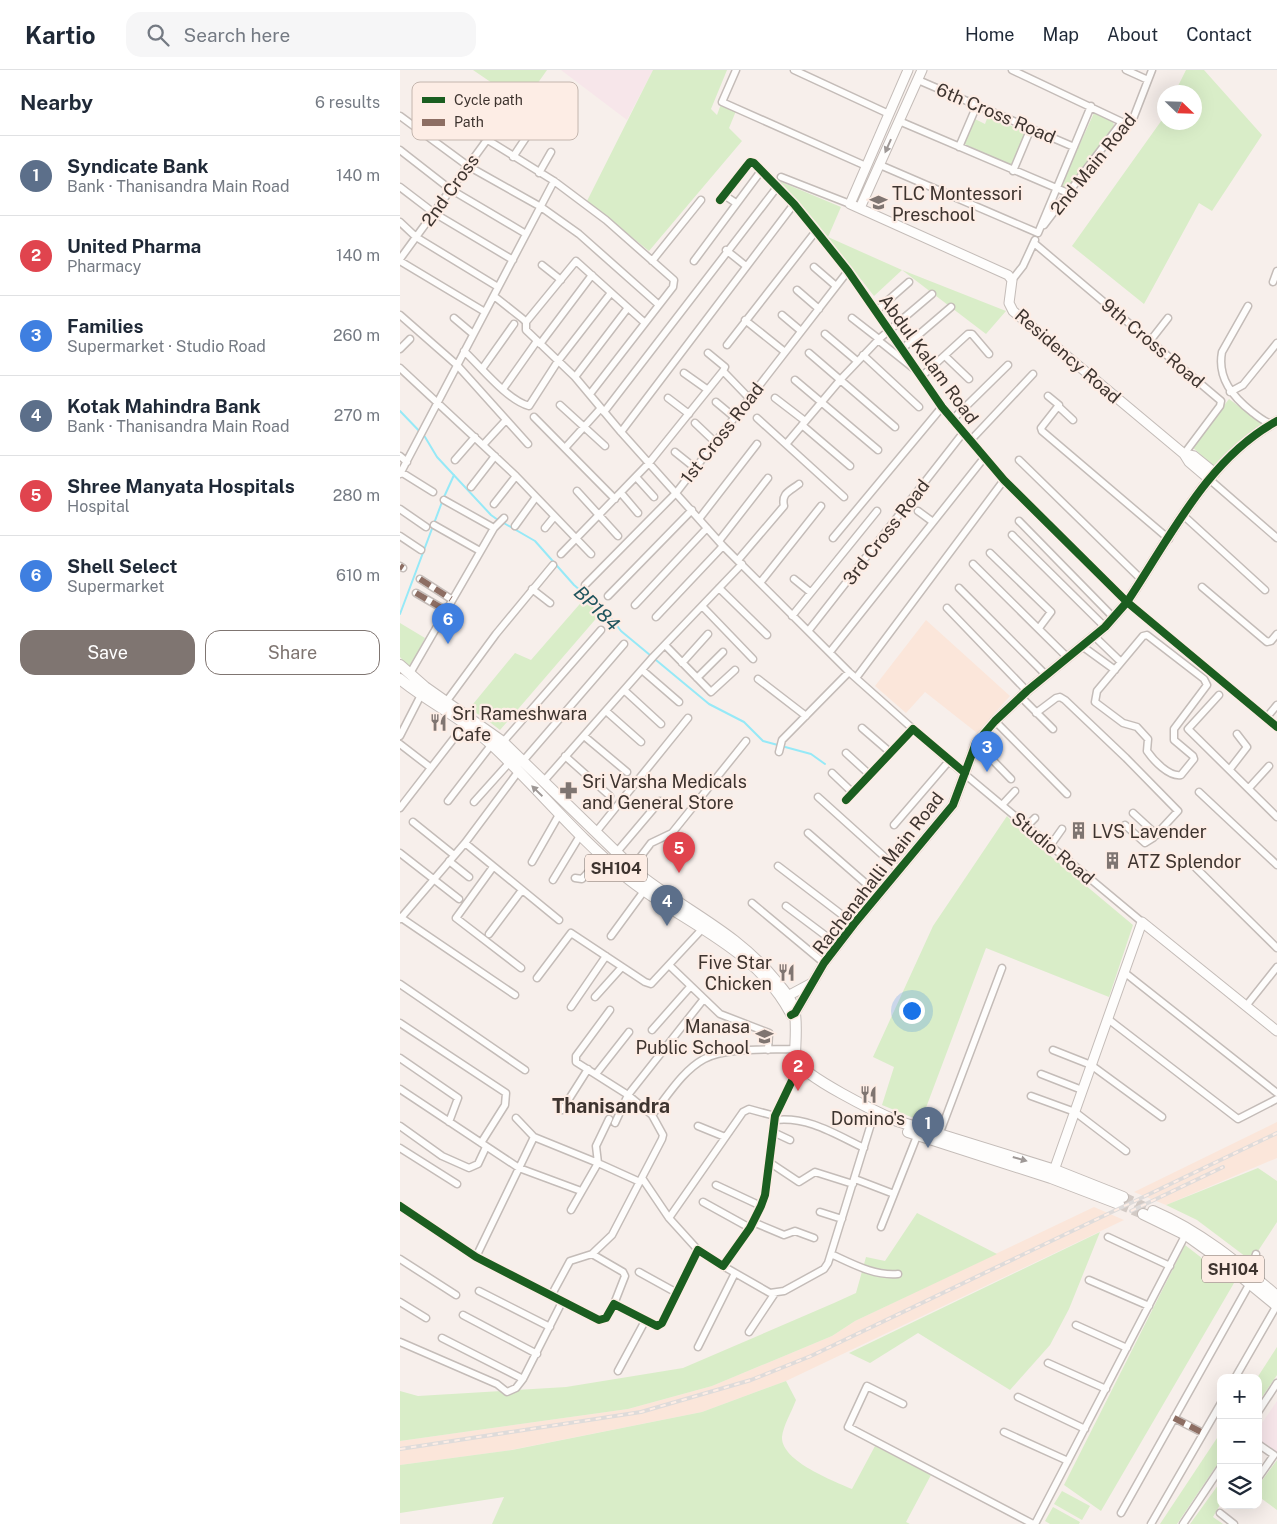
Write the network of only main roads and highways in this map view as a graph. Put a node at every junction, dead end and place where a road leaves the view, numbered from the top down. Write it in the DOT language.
graph roads {
  1 [pos="400,665"];
  2 [pos="405,677"];
  3 [pos="422,691"];
  4 [pos="705,926"];
  5 [pos="874,1114"];
  6 [pos="1053,1174"];
  7 [pos="1121,1200"];
  8 [pos="1148,1212"];
  9 [pos="1277,1303"];
  1 -- 2 [label="main road, SH104"];
  2 -- 3 [label="main road, SH104"];
  3 -- 4 [label="main road, SH104"];
  4 -- 3 [label="main road, SH104, one-way"];
  4 -- 5 [label="main road, SH104"];
  5 -- 6 [label="main road, one-way"];
  5 -- 6 [label="main road"];
  6 -- 7 [label="main road"];
  8 -- 9 [label="main road, SH104"];
}
